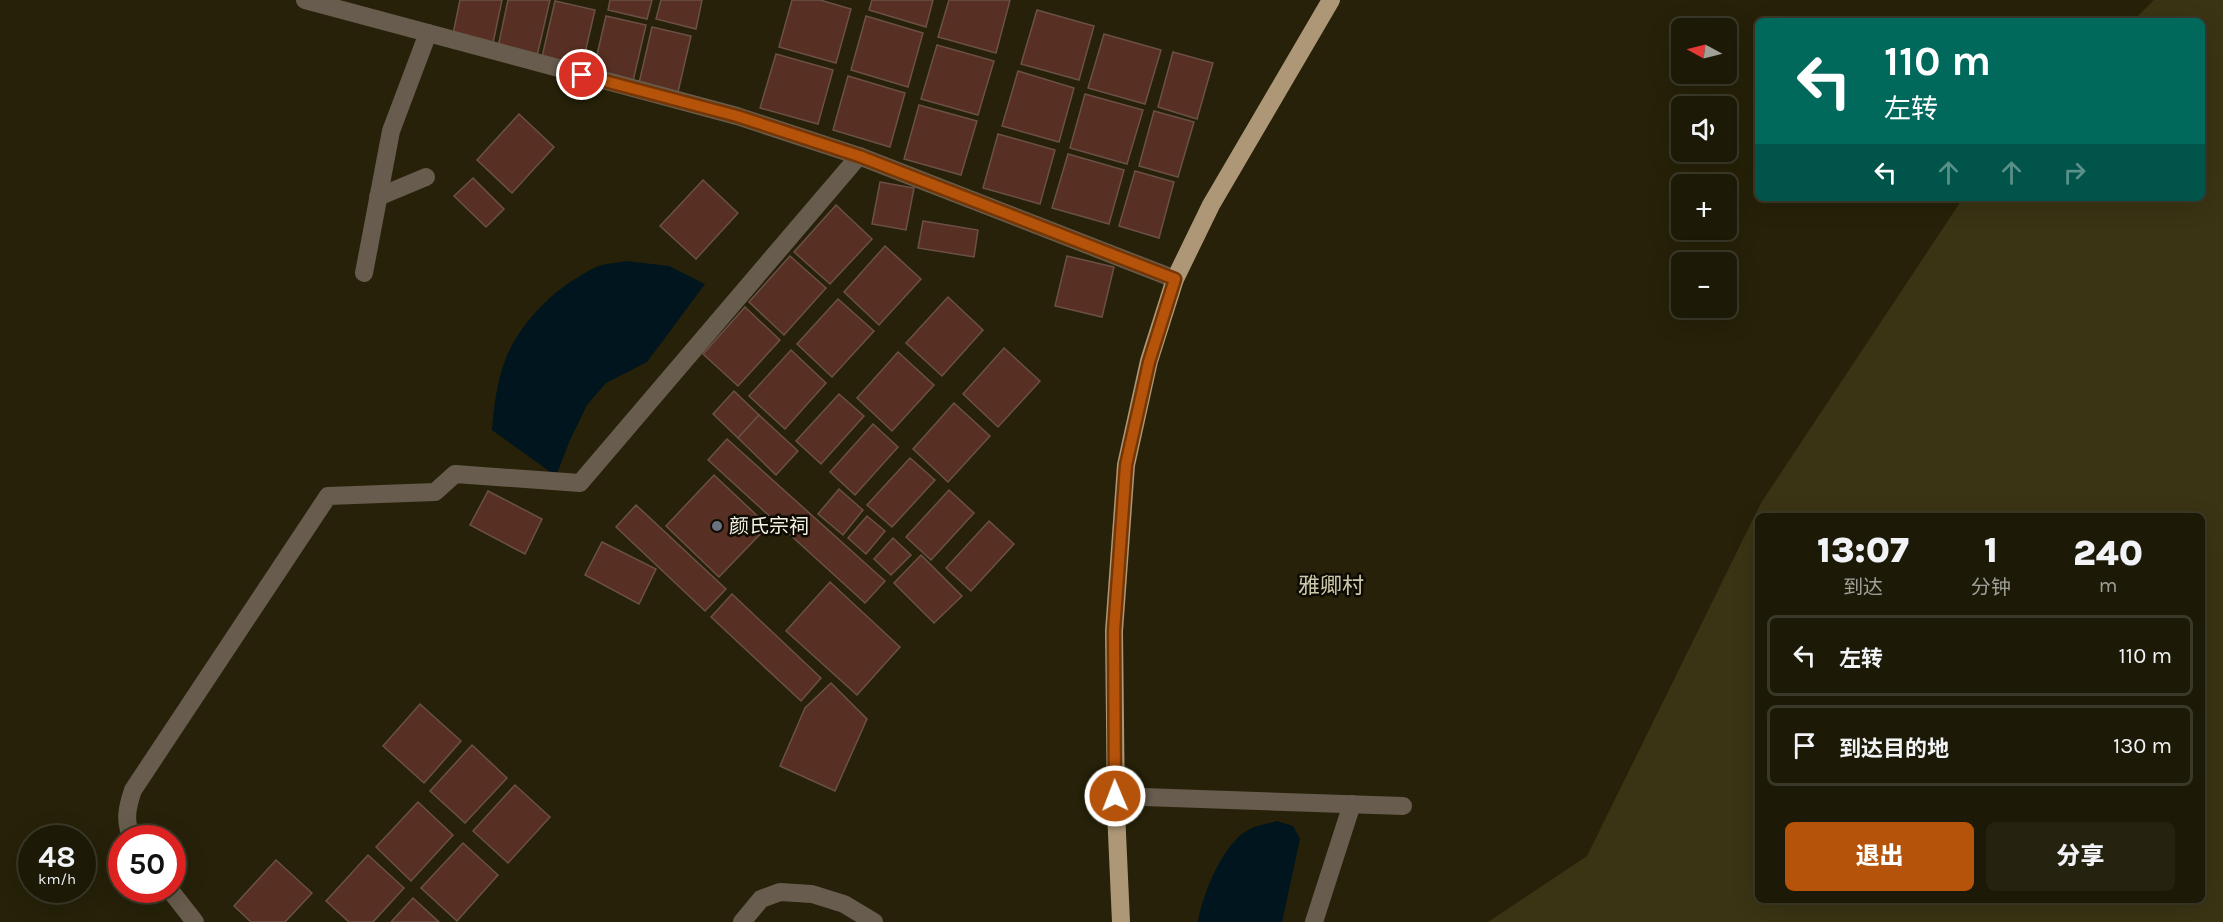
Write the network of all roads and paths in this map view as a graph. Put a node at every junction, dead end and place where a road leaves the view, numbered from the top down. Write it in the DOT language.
graph roads {
  1 [pos="305,0"];
  2 [pos="1331,0"];
  3 [pos="428,33"];
  4 [pos="859,156"];
  5 [pos="426,177"];
  6 [pos="378,198"];
  7 [pos="364,273"];
  8 [pos="1175,279"];
  9 [pos="1115,796"];
  10 [pos="1352,804"];
  11 [pos="1403,807"];
  12 [pos="127,825"];
  13 [pos="180,903"];
  14 [pos="195,922"];
  15 [pos="742,922"];
  16 [pos="874,922"];
  17 [pos="1121,922"];
  18 [pos="1314,922"];
  1 -- 3 [label="street"];
  2 -- 8 [label="main road"];
  3 -- 4 [label="street"];
  3 -- 6 [label="street"];
  4 -- 8 [label="street"];
  4 -- 12 [label="street"];
  5 -- 6 [label="street"];
  6 -- 7 [label="street"];
  8 -- 9 [label="main road"];
  9 -- 10 [label="street"];
  9 -- 17 [label="main road"];
  10 -- 11 [label="street"];
  10 -- 18 [label="street"];
  13 -- 14 [label="street"];
  15 -- 16 [label="street"];
}
